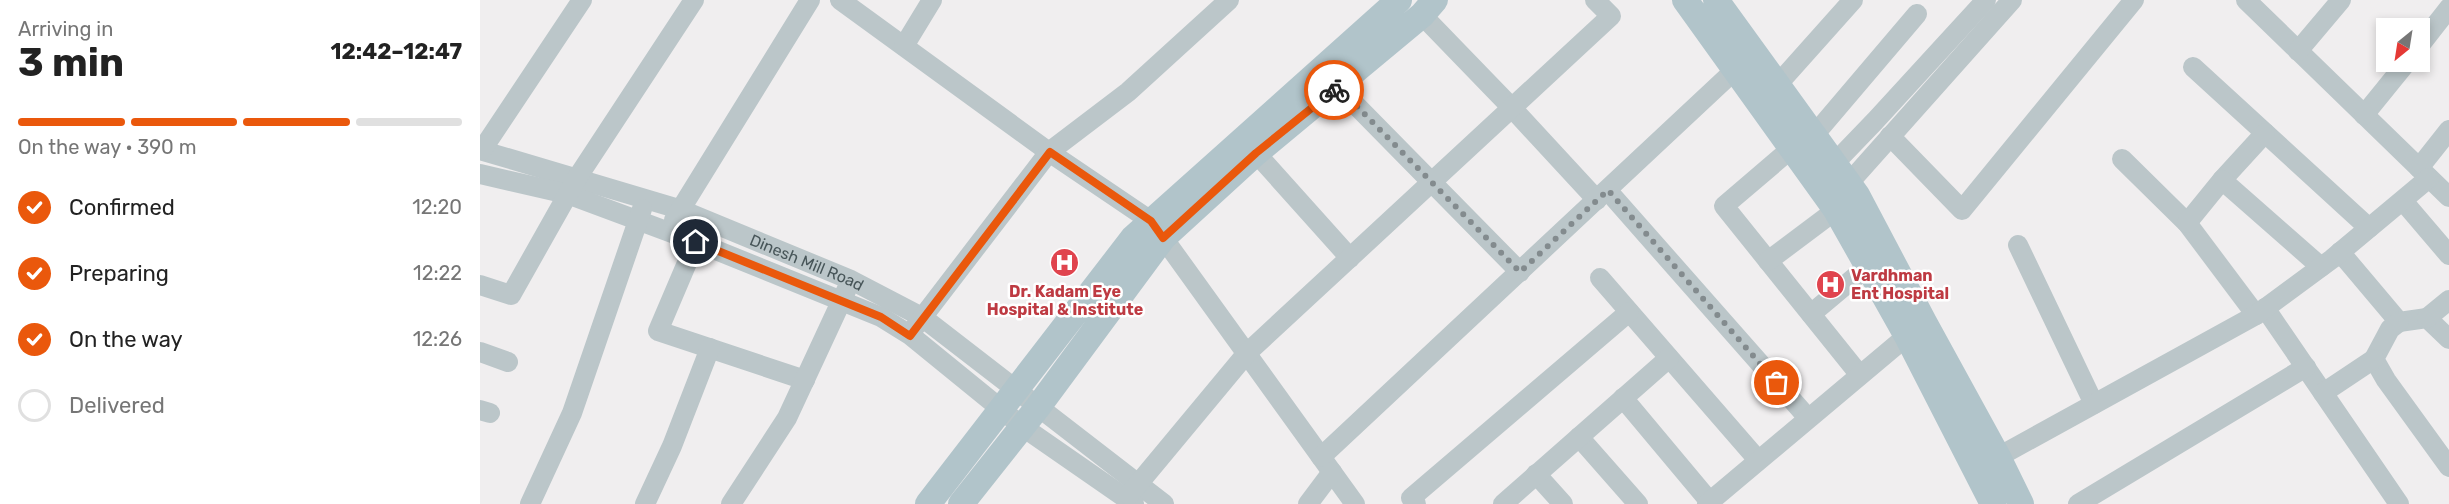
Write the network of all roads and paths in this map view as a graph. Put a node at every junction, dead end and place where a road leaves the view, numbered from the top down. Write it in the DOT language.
graph roads {
  1 [pos="582,0"];
  2 [pos="694,0"];
  3 [pos="810,0"];
  4 [pos="840,0"];
  5 [pos="932,0"];
  6 [pos="1229,0"];
  7 [pos="1400,0"];
  8 [pos="1595,0"];
  9 [pos="1685,0"];
  10 [pos="1716,0"];
  11 [pos="1853,0"];
  12 [pos="1986,0"];
  13 [pos="2012,0"];
  14 [pos="2134,0"];
  15 [pos="2246,0"];
  16 [pos="2341,0"];
  17 [pos="1429,8"];
  18 [pos="2449,8"];
  19 [pos="1917,14"];
  20 [pos="2430,32"];
  21 [pos="904,46"];
  22 [pos="2298,51"];
  23 [pos="2193,67"];
  24 [pos="1736,69"];
  25 [pos="2399,72"];
  26 [pos="1778,84"];
  27 [pos="1338,87"];
  28 [pos="1512,108"];
  29 [pos="2364,115"];
  30 [pos="2449,130"];
  31 [pos="2265,133"];
  32 [pos="1815,134"];
  33 [pos="1890,136"];
  34 [pos="1792,147"];
  35 [pos="481,150"];
  36 [pos="1050,152"];
  37 [pos="1256,153"];
  38 [pos="2122,159"];
  39 [pos="1843,173"];
  40 [pos="2424,173"];
  41 [pos="480,174"];
  42 [pos="2222,180"];
  43 [pos="1432,182"];
  44 [pos="1816,182"];
  45 [pos="572,186"];
  46 [pos="1603,195"];
  47 [pos="2449,197"];
  48 [pos="645,199"];
  49 [pos="2403,201"];
  50 [pos="1833,206"];
  51 [pos="679,209"];
  52 [pos="705,221"];
  53 [pos="637,222"];
  54 [pos="2187,223"];
  55 [pos="2369,228"];
  56 [pos="1157,230"];
  57 [pos="667,232"];
  58 [pos="696,242"];
  59 [pos="2018,245"];
  60 [pos="2340,252"];
  61 [pos="2449,255"];
  62 [pos="1350,258"];
  63 [pos="1768,261"];
  64 [pos="1868,267"];
  65 [pos="2321,267"];
  66 [pos="1520,272"];
  67 [pos="1600,278"];
  68 [pos="851,280"];
  69 [pos="480,285"];
  70 [pos="842,300"];
  71 [pos="2449,300"];
  72 [pos="2261,311"];
  73 [pos="1629,312"];
  74 [pos="1811,314"];
  75 [pos="922,317"];
  76 [pos="2427,318"];
  77 [pos="2399,322"];
  78 [pos="910,336"];
  79 [pos="1907,336"];
  80 [pos="2449,339"];
  81 [pos="710,348"];
  82 [pos="480,352"];
  83 [pos="1247,353"];
  84 [pos="1669,358"];
  85 [pos="2374,359"];
  86 [pos="508,363"];
  87 [pos="2306,367"];
  88 [pos="1859,374"];
  89 [pos="805,380"];
  90 [pos="2324,393"];
  91 [pos="1623,398"];
  92 [pos="1008,399"];
  93 [pos="2094,404"];
  94 [pos="1030,417"];
  95 [pos="1808,418"];
  96 [pos="1579,437"];
  97 [pos="1998,457"];
  98 [pos="1758,460"];
  99 [pos="1327,464"];
  100 [pos="2449,467"];
  101 [pos="1536,474"];
  102 [pos="1130,498"];
  103 [pos="1708,503"];
  104 [pos="530,504"];
  105 [pos="645,504"];
  106 [pos="731,504"];
  107 [pos="928,504"];
  108 [pos="961,504"];
  109 [pos="1164,504"];
  110 [pos="1308,504"];
  111 [pos="1355,504"];
  112 [pos="1416,504"];
  113 [pos="1503,504"];
  114 [pos="1563,504"];
  115 [pos="1638,504"];
  116 [pos="1993,504"];
  117 [pos="2020,504"];
  118 [pos="2078,504"];
  119 [pos="2399,504"];
  1 -- 35 [label="street"];
  2 -- 45 [label="street"];
  3 -- 51 [label="street"];
  4 -- 21 [label="street"];
  5 -- 21 [label="street"];
  6 -- 36 [label="street"];
  7 -- 56 [label="main road"];
  8 -- 28 [label="street"];
  9 -- 24 [label="main road"];
  10 -- 26 [label="main road"];
  11 -- 26 [label="street"];
  12 -- 39 [label="street"];
  13 -- 33 [label="street"];
  14 -- 33 [label="street"];
  15 -- 22 [label="street"];
  16 -- 22 [label="street"];
  17 -- 27 [label="main road"];
  17 -- 28 [label="street"];
  18 -- 20 [label="street"];
  19 -- 32 [label="street"];
  21 -- 36 [label="street"];
  22 -- 29 [label="street"];
  23 -- 31 [label="street"];
  24 -- 34 [label="main road"];
  24 -- 46 [label="street"];
  25 -- 29 [label="street"];
  26 -- 32 [label="main road"];
  27 -- 37 [label="main road"];
  27 -- 43 [label="street"];
  28 -- 43 [label="street"];
  28 -- 46 [label="street"];
  29 -- 40 [label="street"];
  30 -- 40 [label="street"];
  31 -- 42 [label="street"];
  31 -- 55 [label="street"];
  32 -- 39 [label="main road"];
  33 -- 39 [label="street"];
  34 -- 44 [label="main road"];
  34 -- 63 [label="street"];
  35 -- 45 [label="street, Dinesh Mill Road"];
  36 -- 56 [label="street"];
  36 -- 75 [label="street"];
  37 -- 56 [label="main road"];
  37 -- 62 [label="street"];
  38 -- 54 [label="street"];
  39 -- 44 [label="street"];
  39 -- 50 [label="street"];
  39 -- 97 [label="main road"];
  40 -- 47 [label="street"];
  40 -- 49 [label="street"];
  41 -- 45 [label="street, Dinesh Mill Road"];
  42 -- 54 [label="street"];
  42 -- 65 [label="street"];
  43 -- 62 [label="street"];
  43 -- 66 [label="street"];
  44 -- 50 [label="main road"];
  45 -- 48 [label="street, Dinesh Mill Road"];
  45 -- 53 [label="street, Dinesh Mill Road"];
  45 -- 69 [label="street"];
  46 -- 66 [label="street"];
  46 -- 95 [label="street"];
  48 -- 51 [label="street, Dinesh Mill Road"];
  48 -- 53 [label="street"];
  49 -- 55 [label="street"];
  49 -- 61 [label="street"];
  50 -- 63 [label="street"];
  50 -- 64 [label="main road"];
  51 -- 52 [label="street, Dinesh Mill Road"];
  51 -- 57 [label="street"];
  52 -- 58 [label="street"];
  52 -- 68 [label="street, Dinesh Mill Road"];
  53 -- 57 [label="street, Dinesh Mill Road"];
  53 -- 104 [label="street"];
  54 -- 72 [label="street"];
  55 -- 60 [label="street"];
  56 -- 83 [label="street"];
  56 -- 92 [label="main road"];
  56 -- 94 [label="main road"];
  57 -- 58 [label="street, Dinesh Mill Road"];
  58 -- 70 [label="street, Dinesh Mill Road"];
  58 -- 81 [label="street"];
  59 -- 93 [label="street"];
  60 -- 65 [label="street"];
  60 -- 77 [label="street"];
  62 -- 83 [label="street"];
  63 -- 74 [label="street"];
  64 -- 74 [label="street"];
  64 -- 79 [label="main road"];
  65 -- 72 [label="street"];
  66 -- 99 [label="street"];
  67 -- 73 [label="street"];
  68 -- 70 [label="street"];
  68 -- 75 [label="street, Dinesh Mill Road"];
  70 -- 78 [label="street, Dinesh Mill Road"];
  70 -- 89 [label="street"];
  71 -- 76 [label="street"];
  72 -- 87 [label="street"];
  72 -- 93 [label="street"];
  73 -- 84 [label="street"];
  73 -- 112 [label="street"];
  74 -- 88 [label="street"];
  75 -- 78 [label="street"];
  75 -- 92 [label="street, Dinesh Mill Road"];
  76 -- 77 [label="street"];
  76 -- 80 [label="street"];
  77 -- 85 [label="street"];
  78 -- 92 [label="street, Dinesh Mill Road"];
  79 -- 88 [label="street"];
  79 -- 116 [label="main road"];
  81 -- 89 [label="street"];
  81 -- 105 [label="street"];
  82 -- 86 [label="street"];
  83 -- 99 [label="street"];
  83 -- 102 [label="street"];
  84 -- 91 [label="street"];
  84 -- 98 [label="street"];
  85 -- 90 [label="street"];
  85 -- 100 [label="street"];
  87 -- 90 [label="street"];
  87 -- 118 [label="street"];
  88 -- 95 [label="street"];
  89 -- 106 [label="street"];
  90 -- 119 [label="street"];
  91 -- 96 [label="street"];
  91 -- 103 [label="street"];
  92 -- 94 [label="street, Dinesh Mill Road"];
  92 -- 107 [label="main road"];
  93 -- 97 [label="street"];
  94 -- 102 [label="street, Dinesh Mill Road"];
  94 -- 108 [label="main road"];
  95 -- 98 [label="street"];
  96 -- 101 [label="street"];
  96 -- 115 [label="street"];
  97 -- 117 [label="main road"];
  98 -- 103 [label="street"];
  99 -- 110 [label="street"];
  99 -- 111 [label="street"];
  101 -- 113 [label="street"];
  101 -- 114 [label="street"];
  102 -- 109 [label="street, Dinesh Mill Road"];
}
